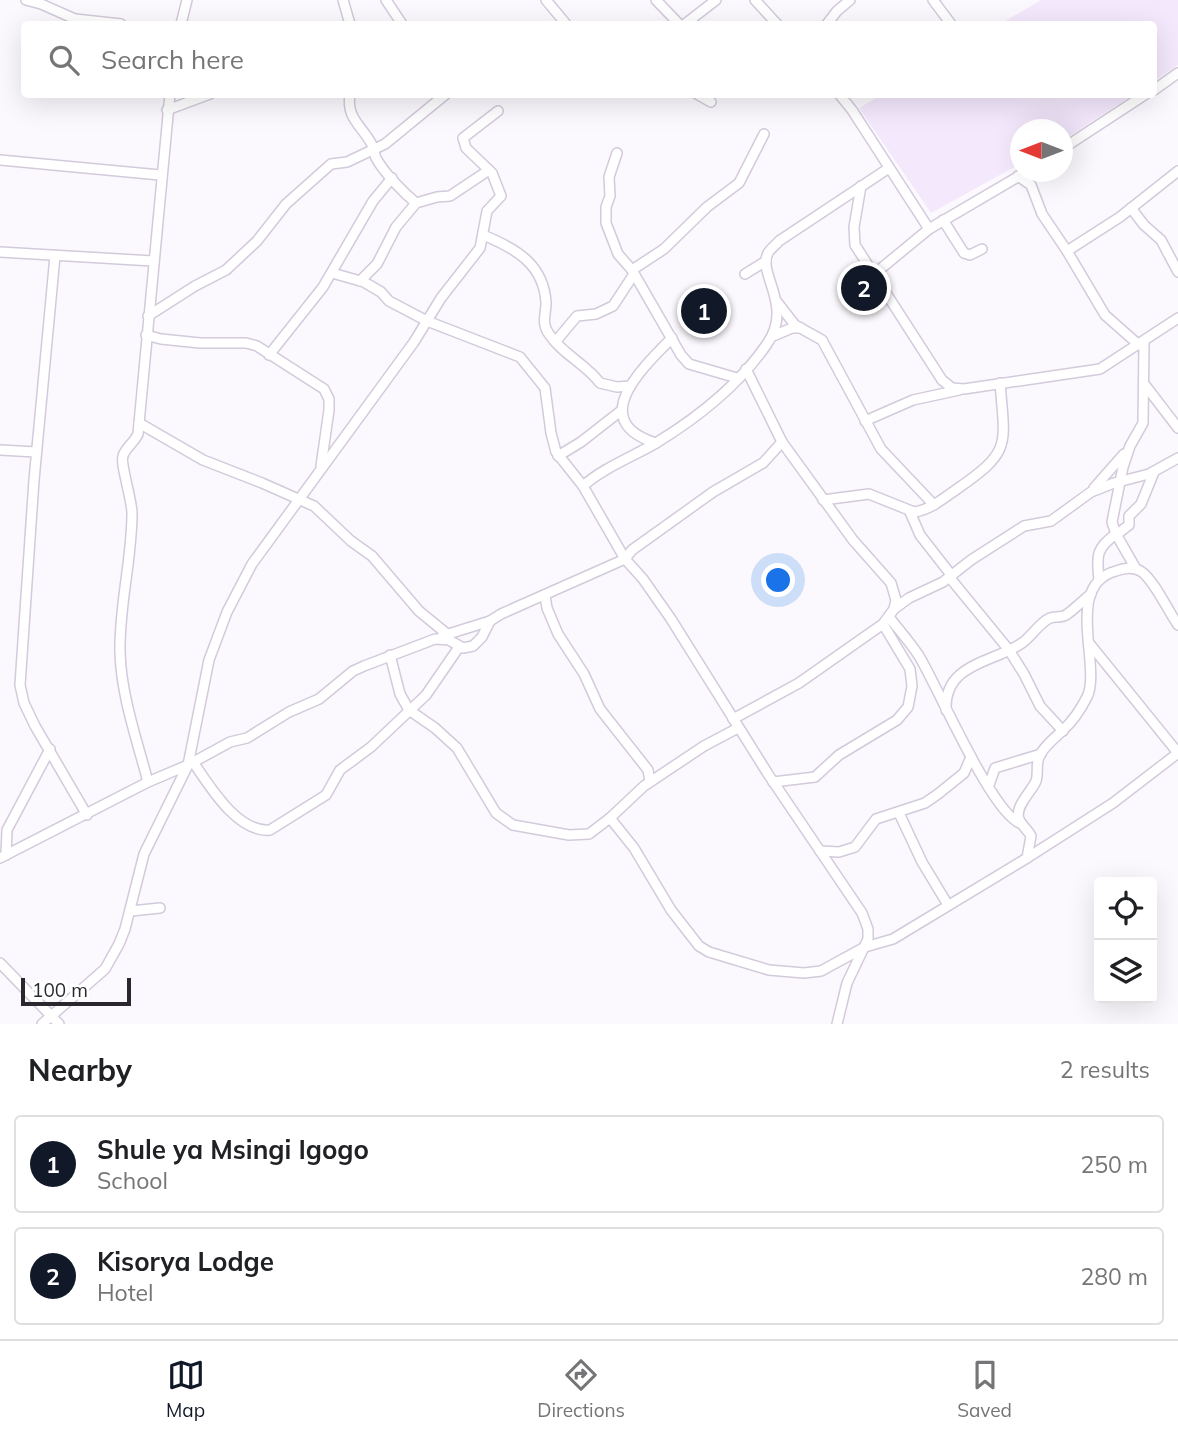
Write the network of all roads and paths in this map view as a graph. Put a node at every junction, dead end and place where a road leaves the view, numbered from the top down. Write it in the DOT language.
graph roads {
  1 [pos="26,0"];
  2 [pos="187,0"];
  3 [pos="343,0"];
  4 [pos="386,0"];
  5 [pos="546,0"];
  6 [pos="656,0"];
  7 [pos="716,0"];
  8 [pos="755,0"];
  9 [pos="933,0"];
  10 [pos="842,2"];
  11 [pos="93,21"];
  12 [pos="182,21"];
  13 [pos="349,21"];
  14 [pos="400,21"];
  15 [pos="564,21"];
  16 [pos="676,21"];
  17 [pos="689,21"];
  18 [pos="774,21"];
  19 [pos="829,21"];
  20 [pos="949,21"];
  21 [pos="1178,73"];
  22 [pos="1157,87"];
  23 [pos="169,98"];
  24 [pos="199,98"];
  25 [pos="350,98"];
  26 [pos="441,98"];
  27 [pos="703,98"];
  28 [pos="842,98"];
  29 [pos="1140,98"];
  30 [pos="710,102"];
  31 [pos="167,110"];
  32 [pos="498,111"];
  33 [pos="764,134"];
  34 [pos="1073,142"];
  35 [pos="374,150"];
  36 [pos="617,153"];
  37 [pos="0,160"];
  38 [pos="889,168"];
  39 [pos="489,170"];
  40 [pos="1178,171"];
  41 [pos="160,175"];
  42 [pos="392,178"];
  43 [pos="1010,181"];
  44 [pos="1029,182"];
  45 [pos="861,186"];
  46 [pos="416,203"];
  47 [pos="1131,208"];
  48 [pos="943,220"];
  49 [pos="929,229"];
  50 [pos="483,235"];
  51 [pos="982,249"];
  52 [pos="1067,251"];
  53 [pos="0,252"];
  54 [pos="55,256"];
  55 [pos="153,261"];
  56 [pos="766,261"];
  57 [pos="633,272"];
  58 [pos="1178,272"];
  59 [pos="332,273"];
  60 [pos="745,274"];
  61 [pos="873,275"];
  62 [pos="360,281"];
  63 [pos="777,302"];
  64 [pos="148,317"];
  65 [pos="1178,318"];
  66 [pos="427,321"];
  67 [pos="803,328"];
  68 [pos="146,335"];
  69 [pos="773,336"];
  70 [pos="673,338"];
  71 [pos="555,341"];
  72 [pos="1141,344"];
  73 [pos="268,355"];
  74 [pos="746,369"];
  75 [pos="737,378"];
  76 [pos="1000,383"];
  77 [pos="1145,385"];
  78 [pos="631,386"];
  79 [pos="617,387"];
  80 [pos="964,389"];
  81 [pos="625,399"];
  82 [pos="622,410"];
  83 [pos="865,421"];
  84 [pos="139,423"];
  85 [pos="1178,428"];
  86 [pos="782,442"];
  87 [pos="656,443"];
  88 [pos="1130,446"];
  89 [pos="0,450"];
  90 [pos="36,452"];
  91 [pos="558,456"];
  92 [pos="1178,458"];
  93 [pos="320,471"];
  94 [pos="1154,472"];
  95 [pos="1120,481"];
  96 [pos="583,486"];
  97 [pos="1090,492"];
  98 [pos="300,499"];
  99 [pos="823,500"];
  100 [pos="934,505"];
  101 [pos="910,512"];
  102 [pos="1116,535"];
  103 [pos="625,559"];
  104 [pos="1136,569"];
  105 [pos="951,577"];
  106 [pos="1099,580"];
  107 [pos="1091,594"];
  108 [pos="545,596"];
  109 [pos="889,617"];
  110 [pos="490,621"];
  111 [pos="1178,625"];
  112 [pos="447,634"];
  113 [pos="435,639"];
  114 [pos="1087,640"];
  115 [pos="459,647"];
  116 [pos="1009,650"];
  117 [pos="390,655"];
  118 [pos="410,711"];
  119 [pos="946,712"];
  120 [pos="736,723"];
  121 [pos="1063,731"];
  122 [pos="50,749"];
  123 [pos="1178,753"];
  124 [pos="1041,754"];
  125 [pos="971,757"];
  126 [pos="191,764"];
  127 [pos="148,782"];
  128 [pos="650,782"];
  129 [pos="774,782"];
  130 [pos="989,785"];
  131 [pos="899,813"];
  132 [pos="87,815"];
  133 [pos="610,818"];
  134 [pos="1024,825"];
  135 [pos="820,851"];
  136 [pos="2,855"];
  137 [pos="1027,858"];
  138 [pos="948,905"];
  139 [pos="160,908"];
  140 [pos="131,911"];
  141 [pos="866,947"];
  142 [pos="0,963"];
  143 [pos="52,1015"];
  144 [pos="42,1024"];
  145 [pos="59,1024"];
  146 [pos="837,1024"];
  1 -- 11 [label="street"];
  2 -- 12 [label="street"];
  3 -- 13 [label="street"];
  4 -- 14 [label="street"];
  5 -- 15 [label="street"];
  6 -- 16 [label="street"];
  7 -- 17 [label="street"];
  8 -- 18 [label="street"];
  9 -- 20 [label="street"];
  10 -- 19 [label="street"];
  21 -- 22 [label="street"];
  23 -- 31 [label="street"];
  24 -- 31 [label="street"];
  25 -- 35 [label="street"];
  26 -- 35 [label="street"];
  27 -- 30 [label="street"];
  28 -- 38 [label="street"];
  29 -- 34 [label="street"];
  31 -- 41 [label="street"];
  32 -- 39 [label="street"];
  33 -- 57 [label="street"];
  35 -- 42 [label="street"];
  35 -- 64 [label="street"];
  36 -- 57 [label="street"];
  37 -- 41 [label="street"];
  38 -- 45 [label="street"];
  38 -- 49 [label="street"];
  39 -- 46 [label="street"];
  39 -- 50 [label="street"];
  40 -- 47 [label="street"];
  41 -- 55 [label="street"];
  42 -- 46 [label="street"];
  42 -- 59 [label="street"];
  43 -- 48 [label="street"];
  44 -- 52 [label="street"];
  45 -- 56 [label="street"];
  45 -- 61 [label="street"];
  46 -- 62 [label="street"];
  47 -- 52 [label="street"];
  47 -- 58 [label="street"];
  48 -- 49 [label="street"];
  48 -- 51 [label="street"];
  49 -- 61 [label="street"];
  50 -- 66 [label="street"];
  50 -- 71 [label="street"];
  52 -- 72 [label="street"];
  53 -- 54 [label="street"];
  54 -- 55 [label="street"];
  54 -- 90 [label="street"];
  55 -- 64 [label="street"];
  56 -- 60 [label="street"];
  56 -- 63 [label="street"];
  57 -- 70 [label="street"];
  57 -- 71 [label="street"];
  59 -- 62 [label="street"];
  59 -- 73 [label="street"];
  61 -- 80 [label="street"];
  62 -- 66 [label="street"];
  63 -- 67 [label="street"];
  63 -- 69 [label="street"];
  64 -- 68 [label="street"];
  65 -- 72 [label="street"];
  66 -- 91 [label="street"];
  66 -- 93 [label="street"];
  67 -- 69 [label="street"];
  67 -- 83 [label="street"];
  68 -- 73 [label="street"];
  68 -- 84 [label="street"];
  69 -- 74 [label="street"];
  70 -- 75 [label="street"];
  70 -- 78 [label="street"];
  71 -- 79 [label="street"];
  72 -- 76 [label="street"];
  72 -- 77 [label="street"];
  73 -- 93 [label="street"];
  74 -- 75 [label="street"];
  74 -- 86 [label="street"];
  75 -- 87 [label="street"];
  76 -- 80 [label="street"];
  76 -- 100 [label="street"];
  77 -- 85 [label="street"];
  77 -- 88 [label="street"];
  78 -- 79 [label="street"];
  78 -- 81 [label="street"];
  79 -- 81 [label="street"];
  80 -- 83 [label="street"];
  81 -- 82 [label="street"];
  82 -- 87 [label="street"];
  82 -- 91 [label="street"];
  83 -- 100 [label="street"];
  84 -- 98 [label="street"];
  84 -- 127 [label="street"];
  86 -- 99 [label="street"];
  86 -- 103 [label="street"];
  87 -- 96 [label="street"];
  88 -- 95 [label="street"];
  88 -- 97 [label="street"];
  89 -- 90 [label="street"];
  90 -- 122 [label="street"];
  91 -- 96 [label="street"];
  92 -- 94 [label="street"];
  93 -- 98 [label="street"];
  94 -- 95 [label="street"];
  94 -- 102 [label="street"];
  95 -- 97 [label="street"];
  95 -- 102 [label="street"];
  96 -- 103 [label="street"];
  97 -- 105 [label="street"];
  98 -- 112 [label="street"];
  98 -- 126 [label="street"];
  99 -- 101 [label="street"];
  99 -- 109 [label="street"];
  100 -- 101 [label="street"];
  101 -- 105 [label="street"];
  102 -- 104 [label="street"];
  102 -- 106 [label="street"];
  103 -- 108 [label="street"];
  103 -- 120 [label="street"];
  104 -- 106 [label="street"];
  104 -- 111 [label="street"];
  105 -- 109 [label="street"];
  105 -- 116 [label="street"];
  106 -- 107 [label="street"];
  107 -- 114 [label="street"];
  107 -- 116 [label="street"];
  108 -- 110 [label="street"];
  108 -- 128 [label="street"];
  109 -- 119 [label="street"];
  109 -- 120 [label="street"];
  109 -- 129 [label="street"];
  110 -- 112 [label="street"];
  110 -- 115 [label="street"];
  112 -- 113 [label="street"];
  113 -- 115 [label="street"];
  113 -- 117 [label="street"];
  114 -- 121 [label="street"];
  114 -- 123 [label="street"];
  115 -- 118 [label="street"];
  116 -- 119 [label="street"];
  116 -- 121 [label="street"];
  117 -- 118 [label="street"];
  117 -- 126 [label="street"];
  118 -- 126 [label="street"];
  118 -- 133 [label="street"];
  119 -- 125 [label="street"];
  120 -- 128 [label="street"];
  120 -- 129 [label="street"];
  121 -- 124 [label="street"];
  122 -- 132 [label="street"];
  122 -- 136 [label="street"];
  123 -- 137 [label="street"];
  124 -- 130 [label="street"];
  124 -- 134 [label="street"];
  125 -- 130 [label="street"];
  125 -- 131 [label="street"];
  126 -- 127 [label="street"];
  126 -- 140 [label="street"];
  127 -- 132 [label="street"];
  128 -- 133 [label="street"];
  129 -- 135 [label="street"];
  130 -- 134 [label="street"];
  131 -- 135 [label="street"];
  131 -- 138 [label="street"];
  132 -- 136 [label="street"];
  133 -- 141 [label="street"];
  134 -- 137 [label="street"];
  135 -- 141 [label="street"];
  137 -- 138 [label="street"];
  138 -- 141 [label="street"];
  139 -- 140 [label="street"];
  140 -- 143 [label="street"];
  141 -- 146 [label="street"];
  142 -- 143 [label="street"];
  143 -- 144 [label="street"];
  143 -- 145 [label="street"];
}
